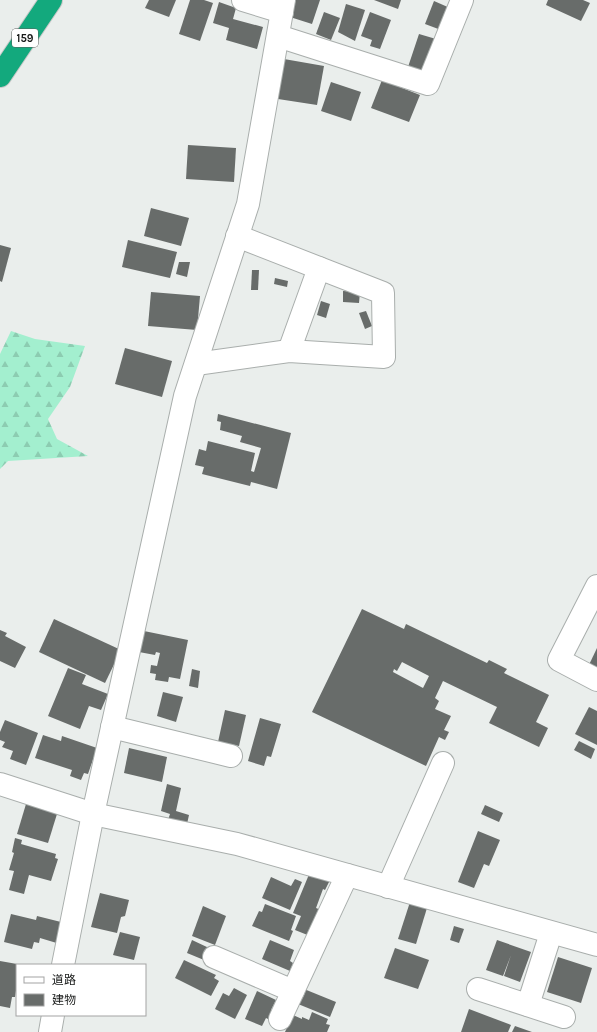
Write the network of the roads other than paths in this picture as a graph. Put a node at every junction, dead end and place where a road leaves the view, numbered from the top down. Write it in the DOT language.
graph roads {
  1 [pos="51,0"];
  2 [pos="243,0"];
  3 [pos="462,0"];
  4 [pos="283,6"];
  5 [pos="278,36"];
  6 [pos="0,76"];
  7 [pos="238,236"];
  8 [pos="319,268"];
  9 [pos="289,351"];
  10 [pos="196,364"];
  11 [pos="597,586"];
  12 [pos="597,680"];
  13 [pos="112,727"];
  14 [pos="231,756"];
  15 [pos="443,763"];
  16 [pos="0,784"];
  17 [pos="93,814"];
  18 [pos="347,875"];
  19 [pos="388,887"];
  20 [pos="551,933"];
  21 [pos="597,945"];
  22 [pos="214,957"];
  23 [pos="63,964"];
  24 [pos="478,989"];
  25 [pos="293,991"];
  26 [pos="528,1005"];
  27 [pos="53,1016"];
  28 [pos="564,1017"];
  29 [pos="280,1019"];
  30 [pos="50,1032"];
  1 -- 6 [label="highway, 159"];
  2 -- 4 [label="street"];
  3 -- 5 [label="street"];
  4 -- 5 [label="street"];
  5 -- 7 [label="street"];
  7 -- 8 [label="street"];
  7 -- 10 [label="street"];
  8 -- 9 [label="street"];
  8 -- 9 [label="street"];
  9 -- 10 [label="street"];
  10 -- 13 [label="street"];
  11 -- 12 [label="street"];
  13 -- 14 [label="street"];
  13 -- 17 [label="street"];
  15 -- 19 [label="street"];
  16 -- 17 [label="street"];
  17 -- 18 [label="street"];
  17 -- 23 [label="street"];
  18 -- 19 [label="street"];
  18 -- 25 [label="street"];
  19 -- 20 [label="street"];
  20 -- 21 [label="street"];
  20 -- 26 [label="street"];
  22 -- 25 [label="street"];
  24 -- 26 [label="street"];
  25 -- 29 [label="street"];
  26 -- 28 [label="street"];
  27 -- 30 [label="street"];
}
